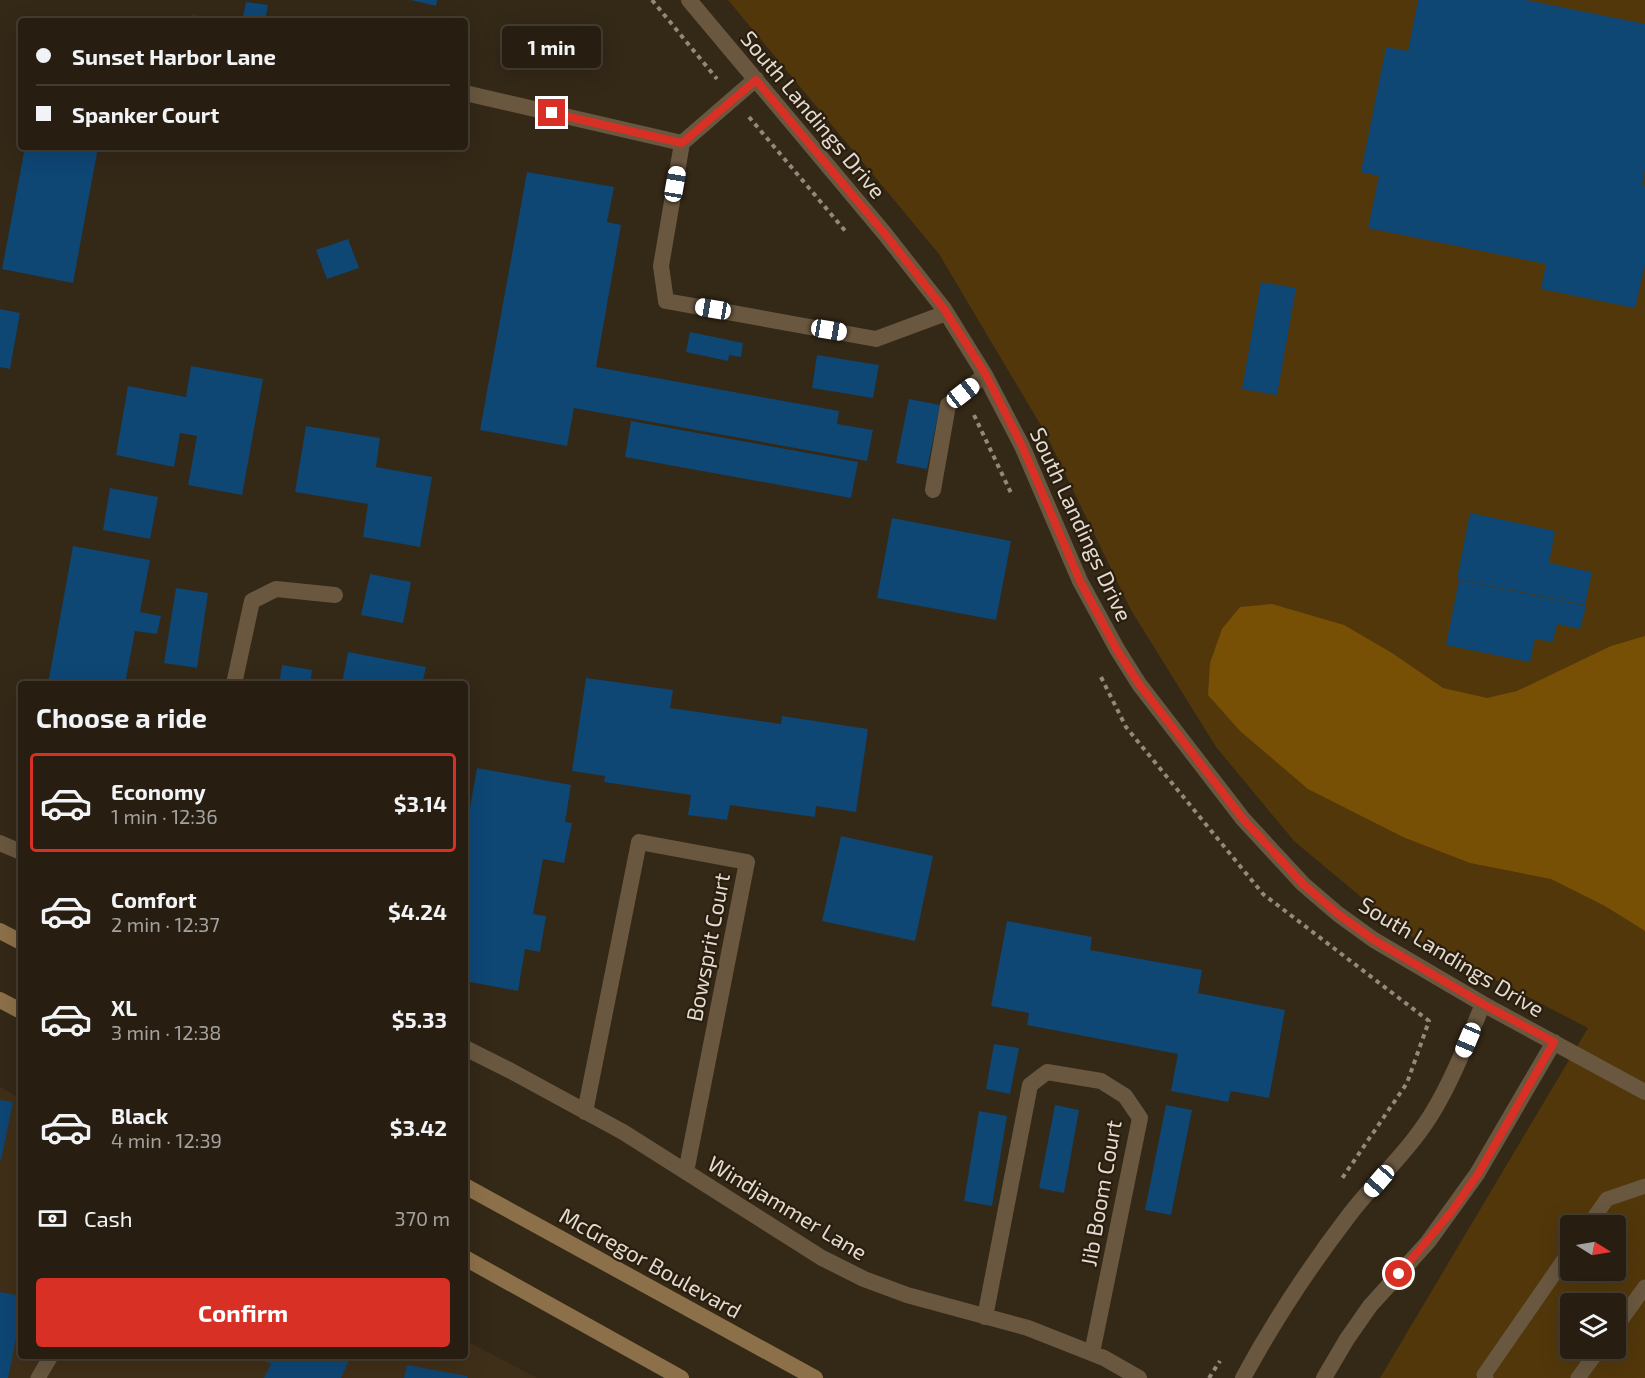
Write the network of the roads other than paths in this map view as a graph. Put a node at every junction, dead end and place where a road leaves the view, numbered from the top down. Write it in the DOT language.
graph roads {
  1 [pos="689,0"];
  2 [pos="756,80"];
  3 [pos="468,94"];
  4 [pos="682,143"];
  5 [pos="946,313"];
  6 [pos="986,375"];
  7 [pos="933,490"];
  8 [pos="335,596"];
  9 [pos="235,681"];
  10 [pos="0,843"];
  11 [pos="18,851"];
  12 [pos="0,931"];
  13 [pos="18,940"];
  14 [pos="0,1000"];
  15 [pos="1483,1004"];
  16 [pos="18,1009"];
  17 [pos="1554,1042"];
  18 [pos="468,1050"];
  19 [pos="1645,1092"];
  20 [pos="585,1112"];
  21 [pos="686,1172"];
  22 [pos="1645,1186"];
  23 [pos="468,1188"];
  24 [pos="1596,1215"];
  25 [pos="468,1260"];
  26 [pos="1560,1265"];
  27 [pos="1645,1287"];
  28 [pos="1626,1313"];
  29 [pos="985,1317"];
  30 [pos="1092,1353"];
  31 [pos="49,1359"];
  32 [pos="1592,1359"];
  33 [pos="675,1377"];
  34 [pos="38,1378"];
  35 [pos="815,1378"];
  36 [pos="1139,1378"];
  37 [pos="1243,1378"];
  38 [pos="1324,1378"];
  39 [pos="1486,1378"];
  40 [pos="1578,1378"];
  1 -- 2 [label="street, South Landings Drive"];
  2 -- 4 [label="street"];
  2 -- 5 [label="street, South Landings Drive"];
  3 -- 4 [label="street"];
  4 -- 5 [label="street"];
  5 -- 6 [label="street, South Landings Drive"];
  6 -- 7 [label="street"];
  6 -- 15 [label="street, South Landings Drive"];
  8 -- 9 [label="street"];
  10 -- 11 [label="street"];
  12 -- 13 [label="main road"];
  14 -- 16 [label="main road"];
  15 -- 17 [label="street, South Landings Drive"];
  15 -- 37 [label="street"];
  17 -- 19 [label="street, South Landings Drive"];
  17 -- 38 [label="street"];
  18 -- 20 [label="street, Windjammer Lane"];
  20 -- 21 [label="street, Windjammer Lane"];
  20 -- 21 [label="street, Bowsprit Court"];
  21 -- 29 [label="street, Windjammer Lane"];
  22 -- 24 [label="lane"];
  23 -- 35 [label="main road, McGregor Boulevard"];
  25 -- 33 [label="main road"];
  26 -- 39 [label="lane"];
  27 -- 28 [label="lane"];
  29 -- 30 [label="street, Windjammer Lane"];
  29 -- 30 [label="street, Jib Boom Court"];
  30 -- 36 [label="street, Windjammer Lane"];
  31 -- 34 [label="lane"];
  32 -- 40 [label="lane"];
}
